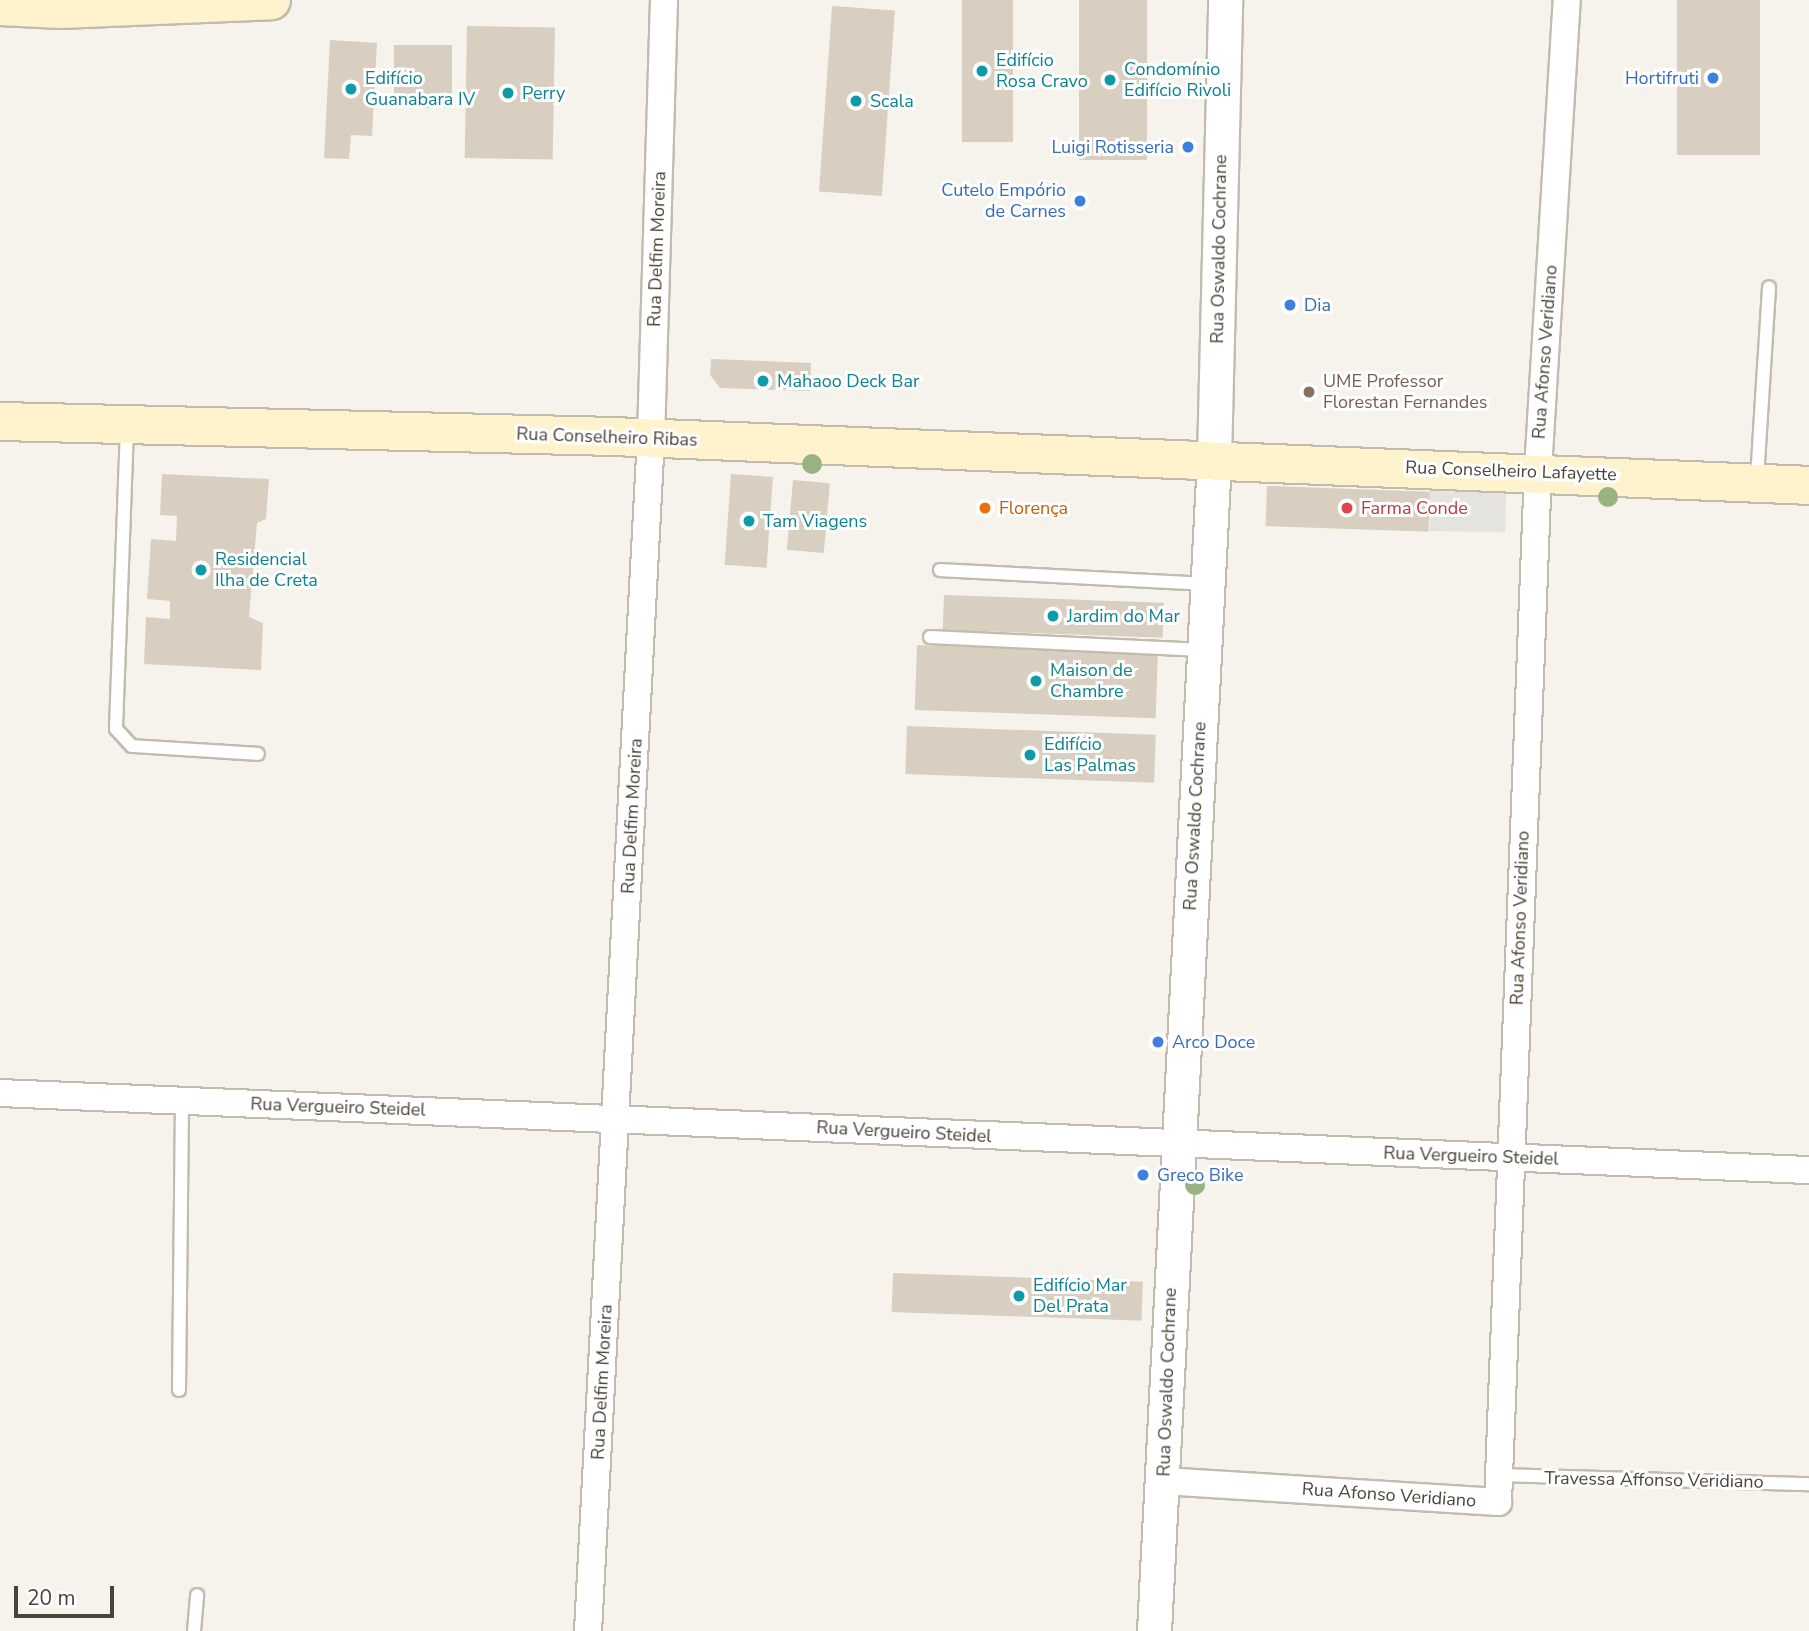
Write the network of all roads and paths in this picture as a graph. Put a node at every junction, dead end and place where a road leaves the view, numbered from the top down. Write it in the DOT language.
graph roads {
  1 [pos="271,0"];
  2 [pos="664,0"];
  3 [pos="1225,0"];
  4 [pos="1567,0"];
  5 [pos="61,5"];
  6 [pos="0,6"];
  7 [pos="1769,287"];
  8 [pos="0,421"];
  9 [pos="127,424"];
  10 [pos="651,438"];
  11 [pos="1214,459"];
  12 [pos="1538,471"];
  13 [pos="1756,484"];
  14 [pos="1809,485"];
  15 [pos="940,570"];
  16 [pos="1207,584"];
  17 [pos="930,637"];
  18 [pos="1203,650"];
  19 [pos="258,754"];
  20 [pos="0,1093"];
  21 [pos="182,1101"];
  22 [pos="617,1119"];
  23 [pos="1177,1146"];
  24 [pos="1510,1158"];
  25 [pos="1809,1170"];
  26 [pos="178,1391"];
  27 [pos="1499,1475"];
  28 [pos="1163,1481"];
  29 [pos="1809,1484"];
  30 [pos="197,1595"];
  31 [pos="194,1631"];
  32 [pos="588,1631"];
  33 [pos="1154,1631"];
  1 -- 5 [label="main road"];
  2 -- 10 [label="street, Rua Delfim Moreira"];
  3 -- 11 [label="street, Rua Oswaldo Cochrane"];
  4 -- 12 [label="street, Rua Afonso Veridiano"];
  5 -- 6 [label="main road"];
  7 -- 13 [label="lane"];
  8 -- 9 [label="main road, Rua Conselheiro Ribas"];
  9 -- 10 [label="main road, Rua Conselheiro Ribas"];
  9 -- 19 [label="lane"];
  10 -- 11 [label="main road, Rua Conselheiro Ribas"];
  10 -- 22 [label="street, Rua Delfim Moreira"];
  11 -- 12 [label="main road, Rua Conselheiro Lafayette"];
  11 -- 16 [label="street, Rua Oswaldo Cochrane"];
  12 -- 13 [label="main road, Rua Conselheiro Lafayette"];
  12 -- 24 [label="street, Rua Afonso Veridiano"];
  13 -- 14 [label="main road, Rua Conselheiro Lafayette"];
  15 -- 16 [label="lane"];
  16 -- 18 [label="street, Rua Oswaldo Cochrane"];
  17 -- 18 [label="lane"];
  18 -- 23 [label="street, Rua Oswaldo Cochrane"];
  20 -- 21 [label="street, Rua Vergueiro Steidel"];
  21 -- 22 [label="street, Rua Vergueiro Steidel"];
  21 -- 26 [label="lane"];
  22 -- 23 [label="street, Rua Vergueiro Steidel"];
  22 -- 32 [label="street, Rua Delfim Moreira"];
  23 -- 24 [label="street, Rua Vergueiro Steidel"];
  23 -- 28 [label="street, Rua Oswaldo Cochrane"];
  24 -- 25 [label="street, Rua Vergueiro Steidel"];
  24 -- 27 [label="street, Rua Afonso Veridiano"];
  27 -- 28 [label="street, Rua Afonso Veridiano"];
  27 -- 29 [label="lane, Travessa Affonso Veridiano"];
  28 -- 33 [label="street, Rua Oswaldo Cochrane"];
  30 -- 31 [label="lane"];
}
